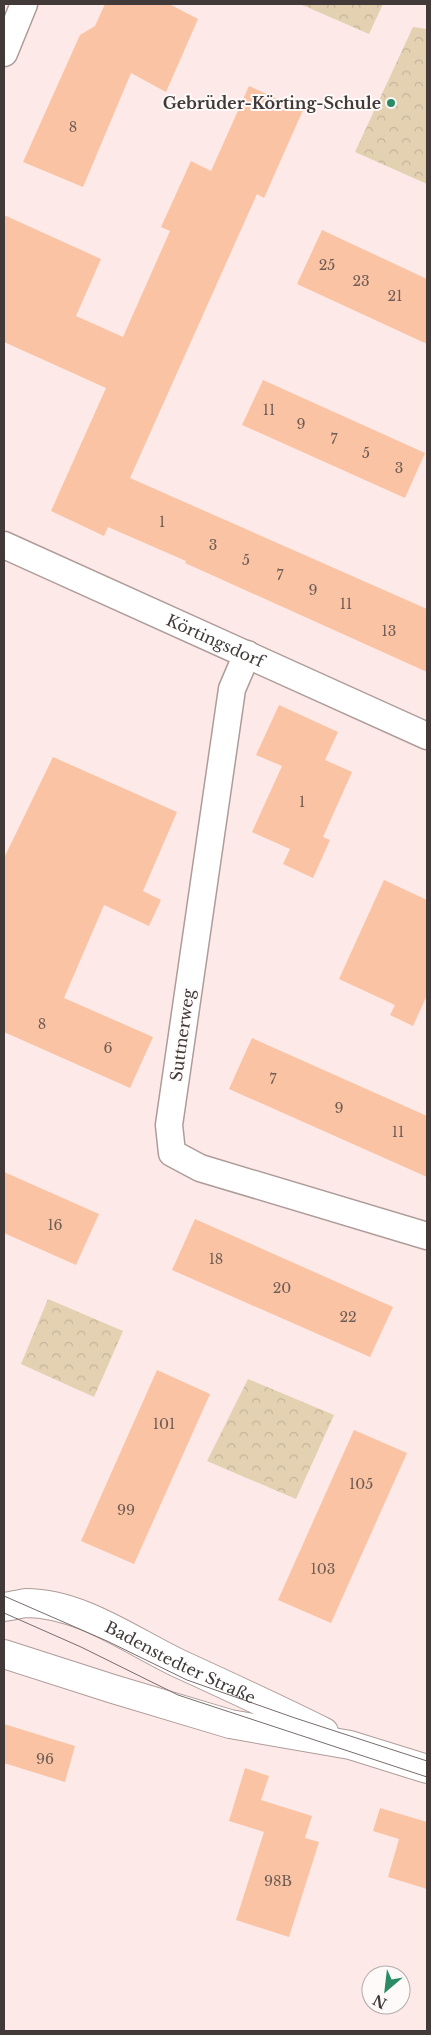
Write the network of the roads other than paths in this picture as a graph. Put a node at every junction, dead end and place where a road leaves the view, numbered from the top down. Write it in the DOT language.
graph roads {
  1 [pos="24,4"];
  2 [pos="4,53"];
  3 [pos="4,545"];
  4 [pos="248,654"];
  5 [pos="427,736"];
  6 [pos="427,1236"];
  7 [pos="4,1607"];
  8 [pos="4,1654"];
  9 [pos="350,1745"];
  10 [pos="427,1769"];
  1 -- 2 [label="street"];
  3 -- 4 [label="street, Körtingsdorf"];
  4 -- 5 [label="street, Körtingsdorf"];
  4 -- 6 [label="street, Suttnerweg"];
  7 -- 9 [label="street, Badenstedter Straße"];
  8 -- 9 [label="street, Badenstedter Straße"];
  9 -- 10 [label="street, Badenstedter Straße"];
}
